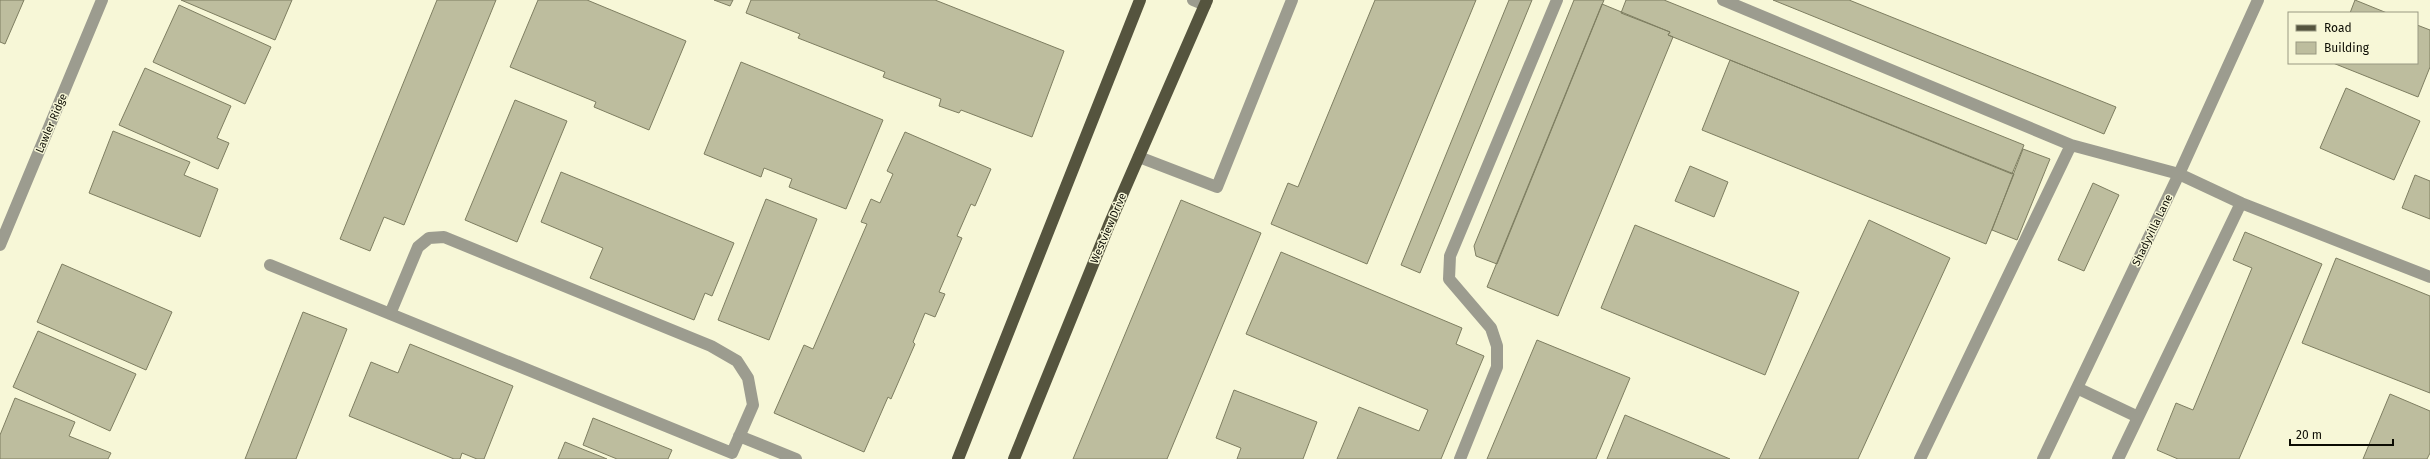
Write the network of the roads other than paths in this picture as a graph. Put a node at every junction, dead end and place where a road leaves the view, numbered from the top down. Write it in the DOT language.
graph roads {
  1 [pos="102,0"];
  2 [pos="1140,0"];
  3 [pos="1193,0"];
  4 [pos="1292,0"];
  5 [pos="1557,0"];
  6 [pos="1722,0"];
  7 [pos="2258,0"];
  8 [pos="1206,2"];
  9 [pos="2071,145"];
  10 [pos="1139,157"];
  11 [pos="2179,174"];
  12 [pos="2241,203"];
  13 [pos="0,245"];
  14 [pos="270,265"];
  15 [pos="2430,277"];
  16 [pos="390,314"];
  17 [pos="2077,388"];
  18 [pos="2138,417"];
  19 [pos="739,436"];
  20 [pos="796,459"];
  21 [pos="958,459"];
  22 [pos="1014,459"];
  23 [pos="1460,459"];
  24 [pos="1920,459"];
  25 [pos="2043,459"];
  26 [pos="2118,459"];
  1 -- 13 [label="street, Lawler Ridge"];
  2 -- 21 [label="main road"];
  3 -- 8 [label="street"];
  4 -- 10 [label="street"];
  5 -- 23 [label="street"];
  6 -- 9 [label="street"];
  7 -- 11 [label="street, Shadyvilla Lane"];
  8 -- 10 [label="main road, Westview Drive"];
  9 -- 11 [label="street"];
  9 -- 24 [label="street"];
  10 -- 22 [label="main road, Westview Drive"];
  11 -- 12 [label="street"];
  11 -- 17 [label="street, Shadyvilla Lane"];
  12 -- 15 [label="street"];
  12 -- 18 [label="street"];
  14 -- 16 [label="street"];
  16 -- 19 [label="street"];
  16 -- 19 [label="street"];
  17 -- 18 [label="street"];
  17 -- 25 [label="street, Shadyvilla Lane"];
  18 -- 26 [label="street"];
  19 -- 20 [label="street"];
}
